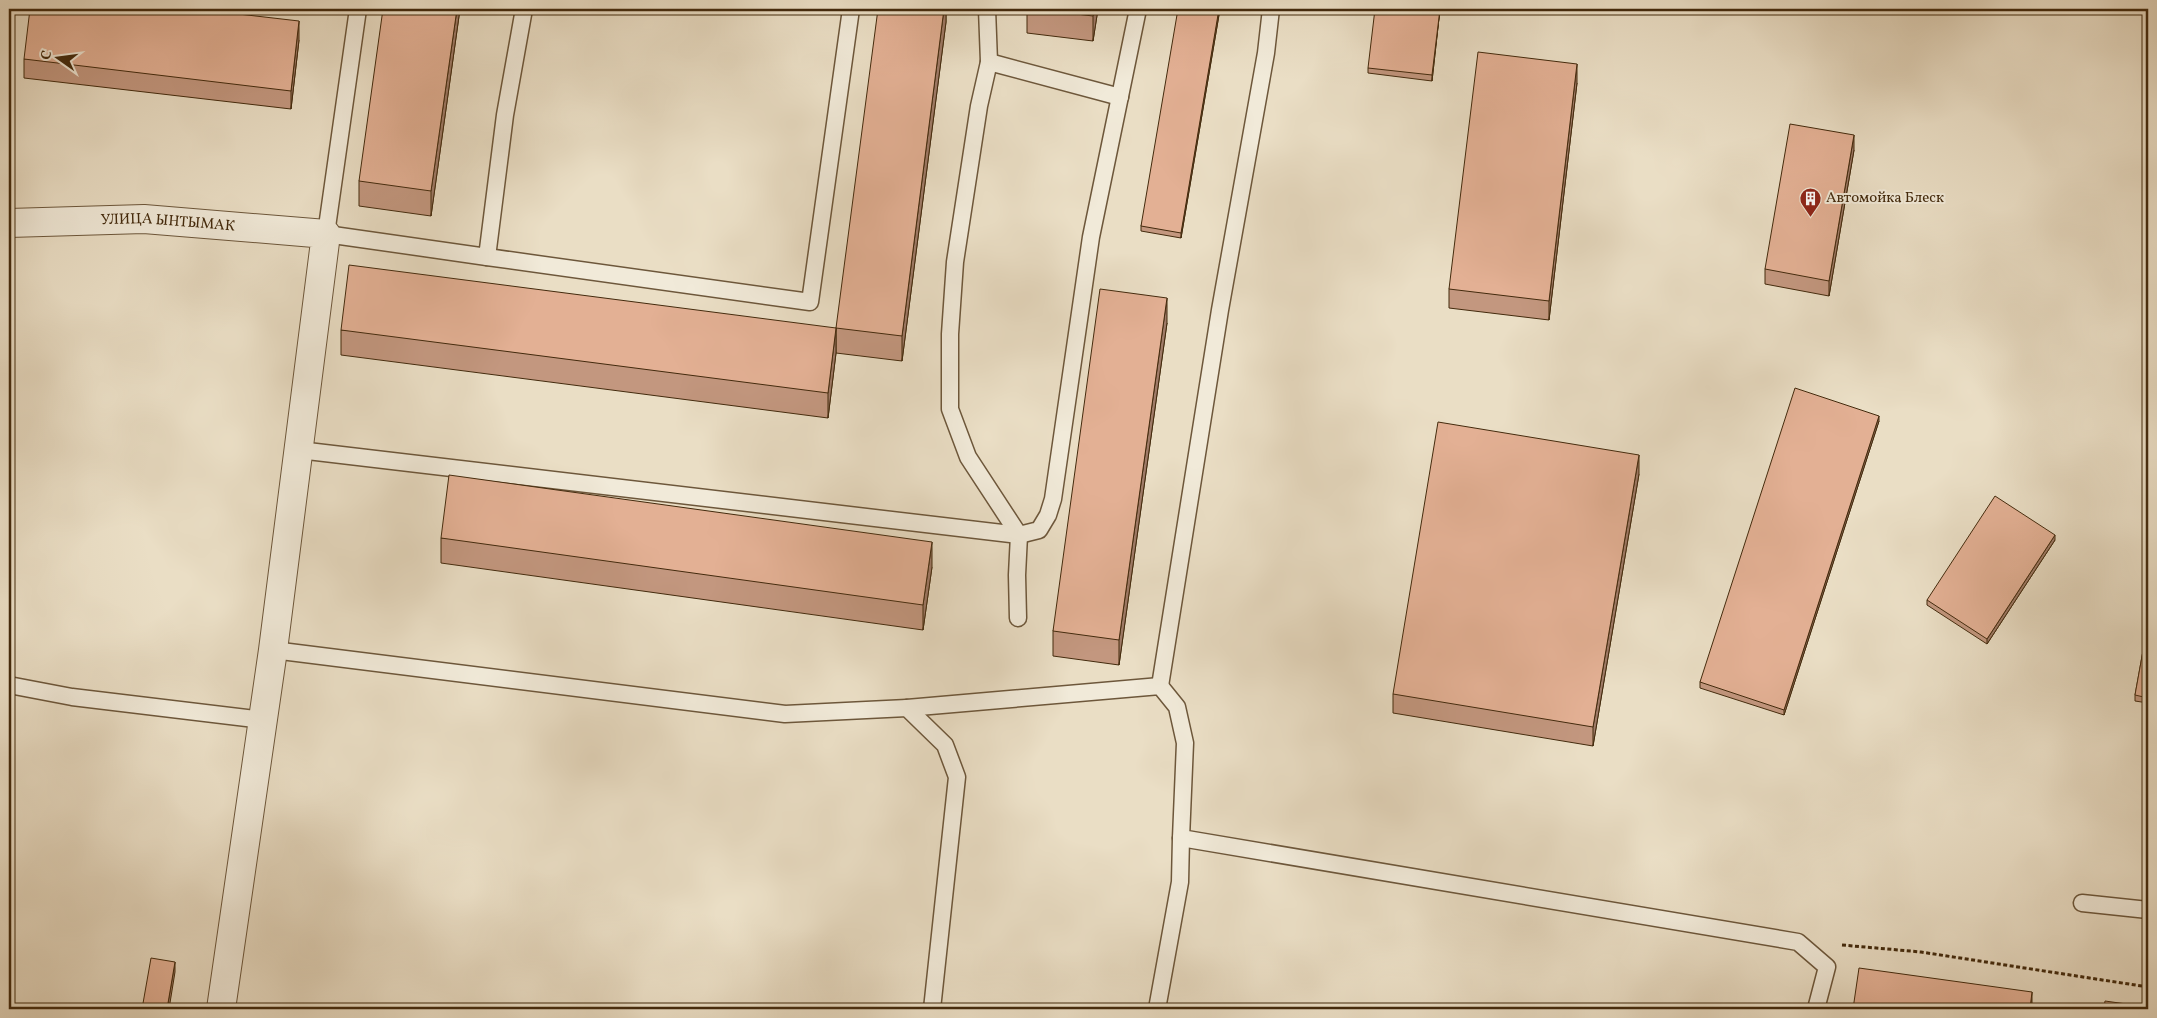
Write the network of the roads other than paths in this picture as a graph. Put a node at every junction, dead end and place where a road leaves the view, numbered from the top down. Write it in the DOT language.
graph roads {
  1 [pos="358,9"];
  2 [pos="524,9"];
  3 [pos="851,9"];
  4 [pos="986,9"];
  5 [pos="1138,9"];
  6 [pos="1271,9"];
  7 [pos="989,62"];
  8 [pos="1120,97"];
  9 [pos="9,223"];
  10 [pos="326,234"];
  11 [pos="487,257"];
  12 [pos="299,450"];
  13 [pos="1019,535"];
  14 [pos="1018,618"];
  15 [pos="273,650"];
  16 [pos="9,685"];
  17 [pos="1160,686"];
  18 [pos="907,708"];
  19 [pos="263,720"];
  20 [pos="1181,838"];
  21 [pos="2082,903"];
  22 [pos="2148,910"];
  23 [pos="221,1009"];
  24 [pos="932,1009"];
  25 [pos="1157,1009"];
  26 [pos="1816,1009"];
  1 -- 10 [label="lane"];
  2 -- 11 [label="lane"];
  3 -- 11 [label="lane"];
  4 -- 7 [label="lane"];
  5 -- 8 [label="lane"];
  6 -- 17 [label="lane"];
  7 -- 8 [label="lane"];
  7 -- 13 [label="lane"];
  8 -- 13 [label="lane"];
  9 -- 10 [label="street, УЛИЦА ЫНТЫМАК"];
  10 -- 11 [label="lane"];
  10 -- 12 [label="street"];
  12 -- 13 [label="lane"];
  12 -- 15 [label="street"];
  13 -- 14 [label="lane"];
  15 -- 18 [label="lane"];
  15 -- 19 [label="street"];
  16 -- 19 [label="lane"];
  17 -- 18 [label="lane"];
  17 -- 20 [label="lane"];
  18 -- 24 [label="lane"];
  19 -- 23 [label="street"];
  20 -- 25 [label="lane"];
  20 -- 26 [label="lane"];
  21 -- 22 [label="lane"];
}
